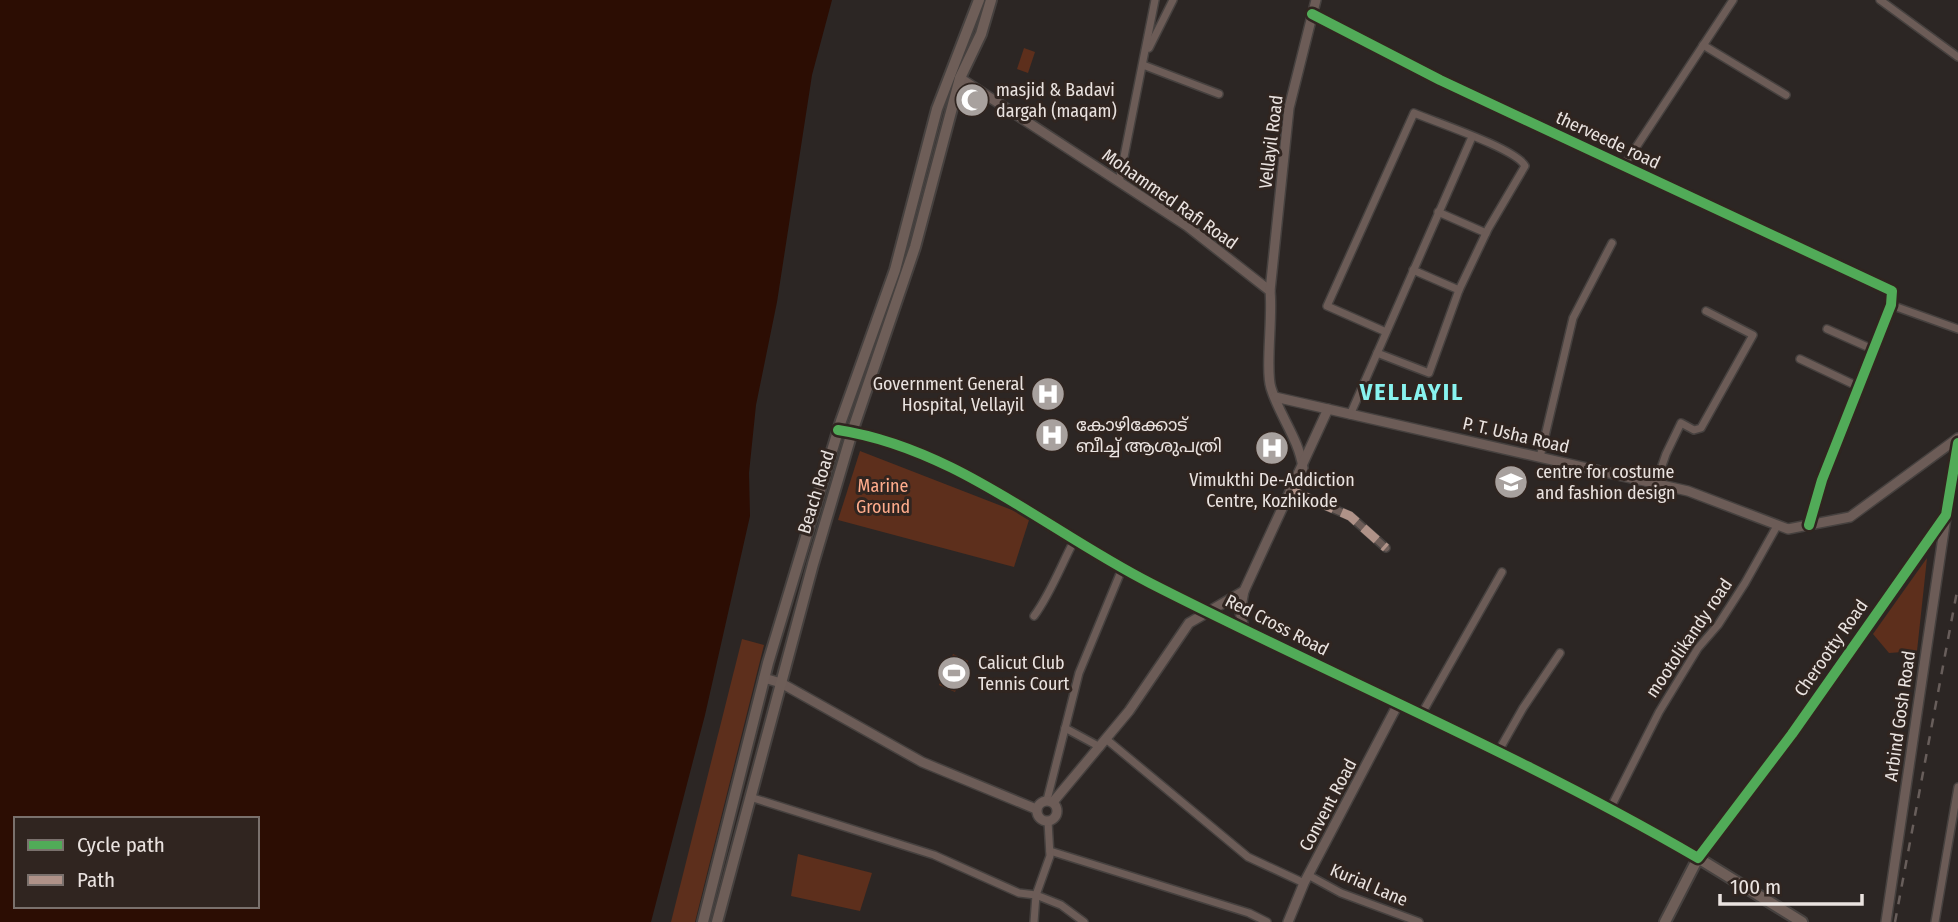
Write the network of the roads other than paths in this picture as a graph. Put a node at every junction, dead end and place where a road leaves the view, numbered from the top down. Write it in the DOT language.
graph roads {
  1 [pos="979,0"];
  2 [pos="991,0"];
  3 [pos="1155,0"];
  4 [pos="1173,0"];
  5 [pos="1316,0"];
  6 [pos="1733,0"];
  7 [pos="1880,0"];
  8 [pos="1312,14"];
  9 [pos="1703,45"];
  10 [pos="1958,57"];
  11 [pos="1143,62"];
  12 [pos="960,78"];
  13 [pos="1219,94"];
  14 [pos="1786,95"];
  15 [pos="1472,136"];
  16 [pos="1623,167"];
  17 [pos="1119,182"];
  18 [pos="1438,212"];
  19 [pos="1486,233"];
  20 [pos="1612,243"];
  21 [pos="1413,270"];
  22 [pos="1459,290"];
  23 [pos="1270,291"];
  24 [pos="1891,305"];
  25 [pos="1706,311"];
  26 [pos="1827,329"];
  27 [pos="1958,329"];
  28 [pos="1386,332"];
  29 [pos="1872,349"];
  30 [pos="1377,353"];
  31 [pos="1800,359"];
  32 [pos="1859,387"];
  33 [pos="1275,397"];
  34 [pos="1328,409"];
  35 [pos="1350,415"];
  36 [pos="838,430"];
  37 [pos="852,432"];
  38 [pos="1958,440"];
  39 [pos="1540,457"];
  40 [pos="1303,468"];
  41 [pos="1656,483"];
  42 [pos="1293,491"];
  43 [pos="1946,515"];
  44 [pos="1809,525"];
  45 [pos="1777,526"];
  46 [pos="1075,539"];
  47 [pos="1386,548"];
  48 [pos="1122,569"];
  49 [pos="1502,572"];
  50 [pos="1244,592"];
  51 [pos="1208,610"];
  52 [pos="1034,616"];
  53 [pos="1244,628"];
  54 [pos="1560,653"];
  55 [pos="764,678"];
  56 [pos="781,683"];
  57 [pos="1398,704"];
  58 [pos="1421,715"];
  59 [pos="1065,728"];
  60 [pos="1103,743"];
  61 [pos="1498,752"];
  62 [pos="1958,787"];
  63 [pos="750,797"];
  64 [pos="1050,801"];
  65 [pos="1611,807"];
  66 [pos="1036,809"];
  67 [pos="1048,821"];
  68 [pos="1050,850"];
  69 [pos="1698,859"];
  70 [pos="1306,879"];
  71 [pos="1036,895"];
  72 [pos="703,922"];
  73 [pos="717,922"];
  74 [pos="1034,922"];
  75 [pos="1084,922"];
  76 [pos="1267,922"];
  77 [pos="1288,922"];
  78 [pos="1419,922"];
  79 [pos="1665,922"];
  80 [pos="1802,922"];
  81 [pos="1885,922"];
  82 [pos="1935,922"];
  1 -- 36 [label="main road, Beach Road"];
  2 -- 12 [label="main road, Beach Road"];
  3 -- 11 [label="street"];
  4 -- 11 [label="street"];
  5 -- 8 [label="street, Vellayil Road"];
  6 -- 9 [label="street"];
  7 -- 10 [label="street"];
  8 -- 16 [label="street, therveede road"];
  8 -- 23 [label="street, Vellayil Road"];
  9 -- 14 [label="street"];
  9 -- 16 [label="street"];
  11 -- 13 [label="street"];
  11 -- 17 [label="street"];
  12 -- 17 [label="street, Mohammed Rafi Road"];
  12 -- 37 [label="main road, Beach Road"];
  15 -- 18 [label="street"];
  15 -- 19 [label="street"];
  15 -- 28 [label="street"];
  16 -- 24 [label="street, therveede road"];
  17 -- 23 [label="street, Mohammed Rafi Road"];
  18 -- 19 [label="street"];
  18 -- 21 [label="street"];
  19 -- 22 [label="street"];
  20 -- 39 [label="street"];
  21 -- 22 [label="street"];
  21 -- 28 [label="street"];
  22 -- 30 [label="street"];
  23 -- 33 [label="street"];
  24 -- 27 [label="street"];
  24 -- 29 [label="street"];
  25 -- 41 [label="street"];
  26 -- 29 [label="street"];
  28 -- 30 [label="street"];
  29 -- 32 [label="street"];
  30 -- 35 [label="street"];
  31 -- 32 [label="street"];
  32 -- 44 [label="street"];
  33 -- 34 [label="street, P. T. Usha Road"];
  33 -- 40 [label="street"];
  34 -- 35 [label="street, P. T. Usha Road"];
  34 -- 40 [label="street"];
  35 -- 39 [label="street, P. T. Usha Road"];
  36 -- 37 [label="street, Red Cross Road"];
  36 -- 55 [label="main road, Beach Road"];
  37 -- 46 [label="street, Red Cross Road"];
  37 -- 56 [label="main road, Beach Road"];
  38 -- 43 [label="street, Cherootty Road"];
  38 -- 44 [label="street, P. T. Usha Road"];
  39 -- 41 [label="street, P. T. Usha Road"];
  40 -- 42 [label="street"];
  41 -- 45 [label="street, P. T. Usha Road"];
  42 -- 47 [label="street"];
  42 -- 50 [label="street"];
  43 -- 69 [label="street, Cherootty Road"];
  43 -- 81 [label="street, Arbind Gosh Road"];
  44 -- 45 [label="street, P. T. Usha Road"];
  45 -- 65 [label="street, mootolikandy road"];
  46 -- 48 [label="street, Red Cross Road"];
  46 -- 52 [label="street"];
  48 -- 51 [label="street, Red Cross Road"];
  48 -- 59 [label="street"];
  49 -- 58 [label="street"];
  50 -- 51 [label="street"];
  50 -- 53 [label="street"];
  51 -- 53 [label="street, Red Cross Road"];
  51 -- 60 [label="street"];
  53 -- 57 [label="street, Red Cross Road"];
  54 -- 61 [label="street"];
  55 -- 56 [label="street"];
  55 -- 72 [label="main road, Beach Road"];
  56 -- 63 [label="main road, Beach Road"];
  56 -- 66 [label="street"];
  57 -- 58 [label="street, Red Cross Road"];
  57 -- 70 [label="street, Convent Road"];
  58 -- 61 [label="street, Red Cross Road"];
  59 -- 60 [label="street, Kurial Lane"];
  59 -- 64 [label="street"];
  60 -- 64 [label="street"];
  60 -- 70 [label="street, Kurial Lane"];
  61 -- 65 [label="street, Red Cross Road"];
  62 -- 82 [label="street"];
  63 -- 71 [label="street"];
  63 -- 73 [label="main road, Beach Road"];
  64 -- 66 [label="street"];
  64 -- 67 [label="street"];
  65 -- 69 [label="street, Red Cross Road"];
  66 -- 67 [label="street"];
  67 -- 68 [label="street"];
  68 -- 71 [label="street"];
  68 -- 76 [label="street"];
  69 -- 79 [label="main road, Cherootty Road"];
  69 -- 80 [label="main road, Red Cross Road"];
  70 -- 77 [label="street, Convent Road"];
  70 -- 78 [label="street, Kurial Lane"];
  71 -- 74 [label="street"];
  71 -- 75 [label="street"];
}
